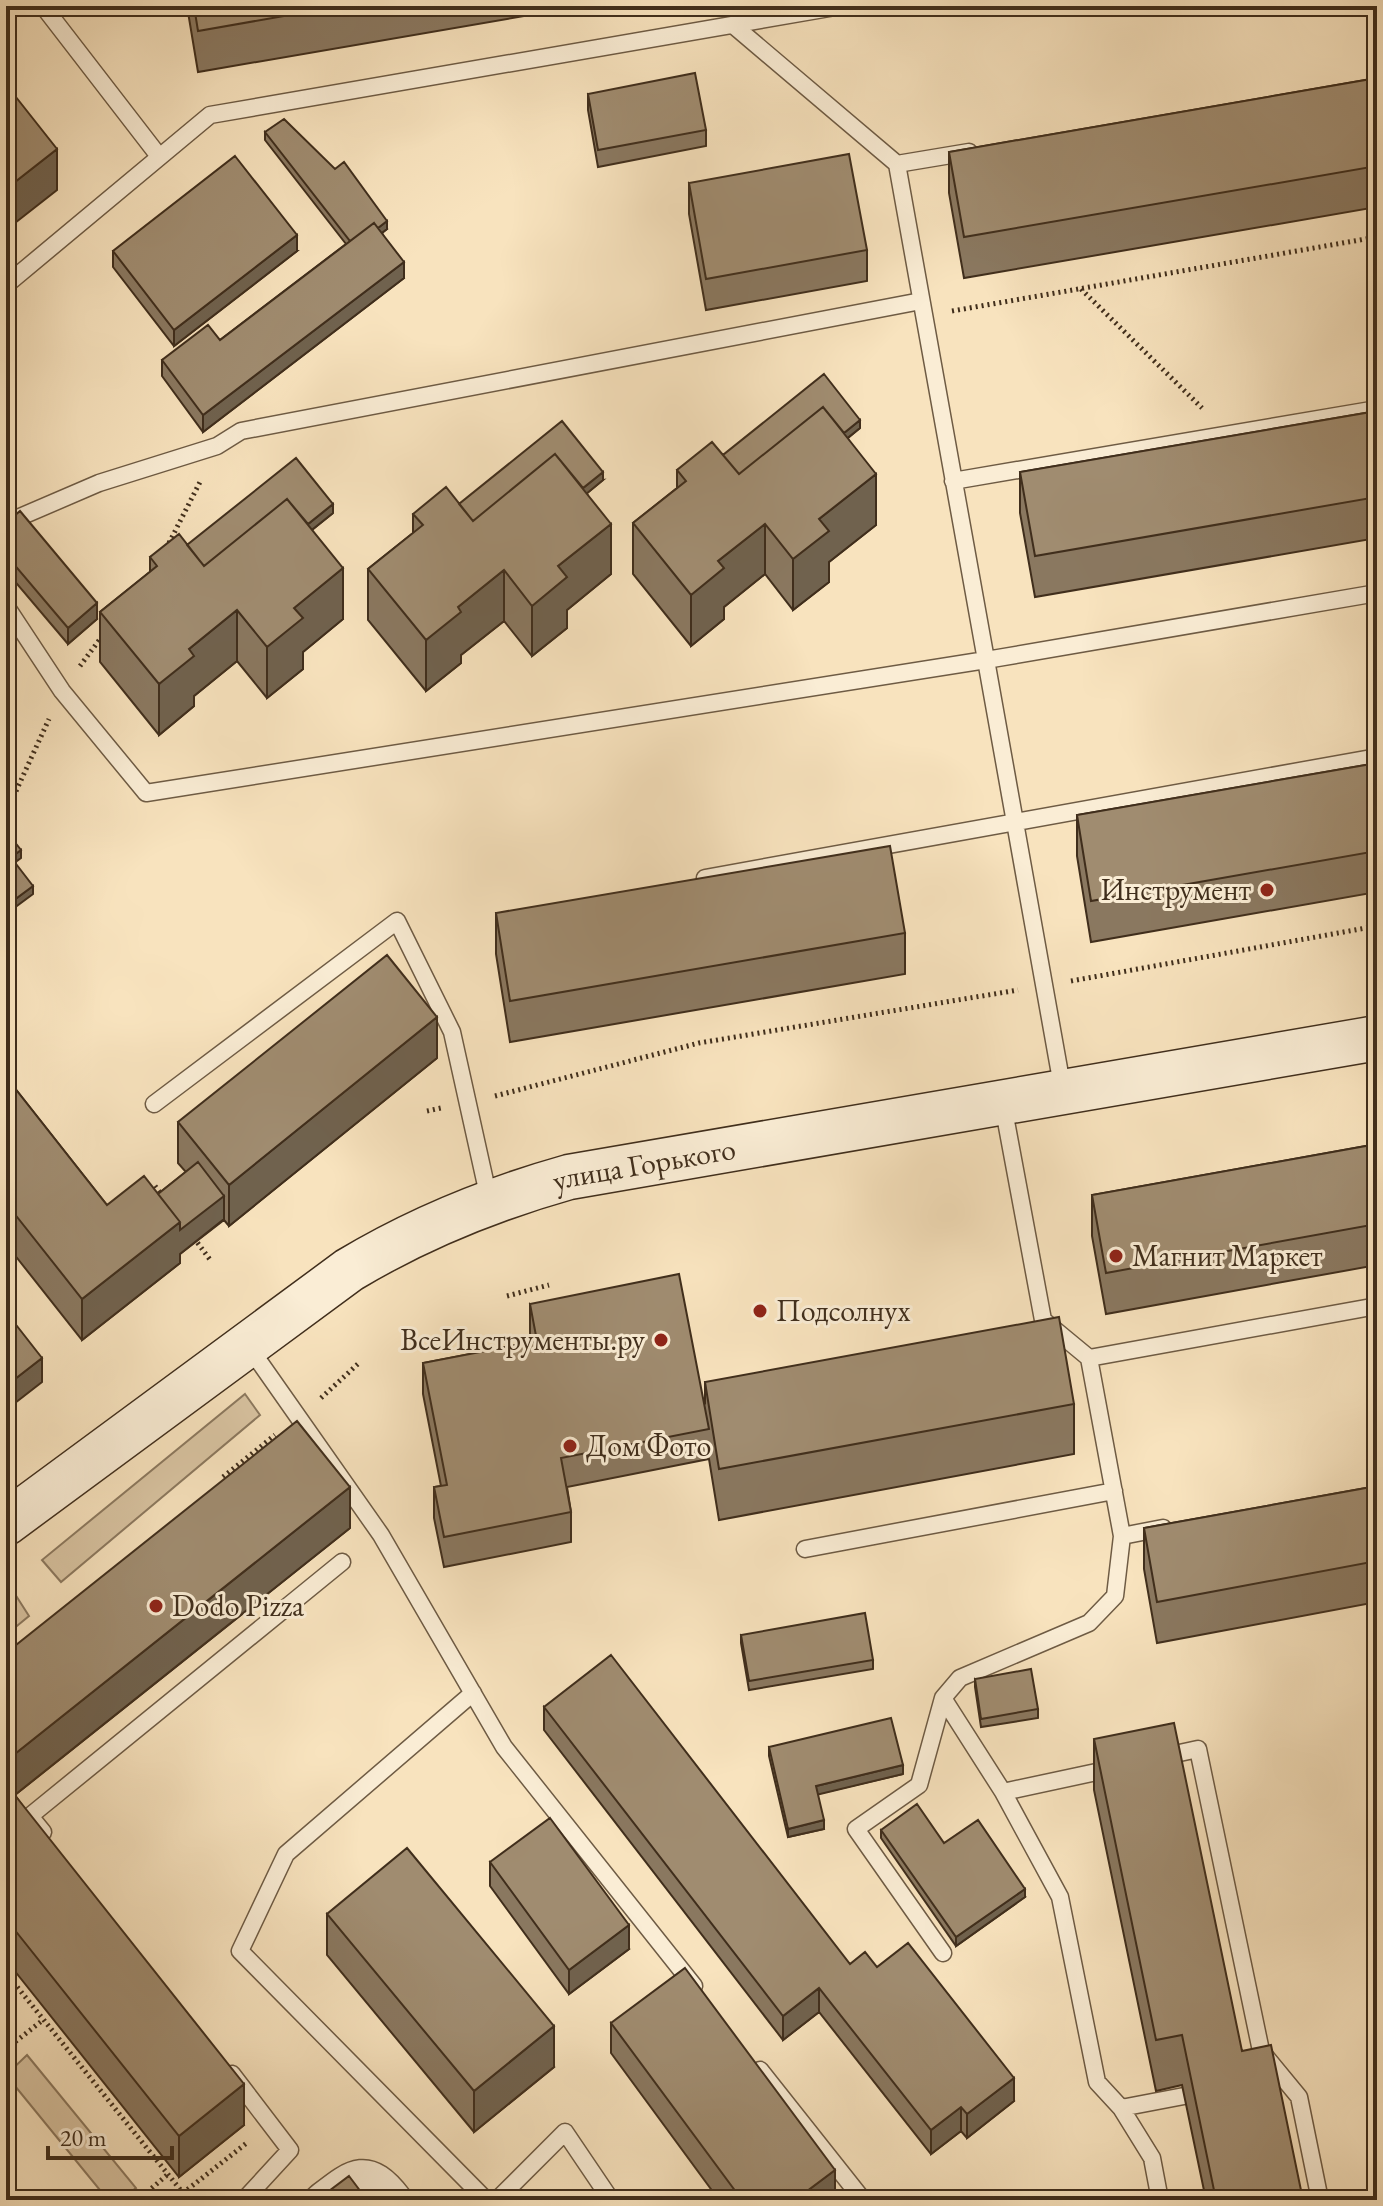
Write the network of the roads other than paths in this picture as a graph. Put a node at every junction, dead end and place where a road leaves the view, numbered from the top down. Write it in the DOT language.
graph roads {
  1 [pos="43,6"];
  2 [pos="841,6"];
  3 [pos="733,25"];
  4 [pos="983,149"];
  5 [pos="158,155"];
  6 [pos="897,164"];
  7 [pos="6,285"];
  8 [pos="922,308"];
  9 [pos="1377,409"];
  10 [pos="953,481"];
  11 [pos="6,523"];
  12 [pos="1377,593"];
  13 [pos="6,606"];
  14 [pos="986,660"];
  15 [pos="1377,757"];
  16 [pos="1014,819"];
  17 [pos="692,880"];
  18 [pos="1377,1038"];
  19 [pos="1063,1092"];
  20 [pos="1003,1103"];
  21 [pos="154,1104"];
  22 [pos="489,1201"];
  23 [pos="1377,1306"];
  24 [pos="248,1345"];
  25 [pos="1089,1358"];
  26 [pos="1114,1491"];
  27 [pos="6,1523"];
  28 [pos="1182,1525"];
  29 [pos="1122,1536"];
  30 [pos="805,1549"];
  31 [pos="342,1562"];
  32 [pos="473,1693"];
  33 [pos="943,1698"];
  34 [pos="1003,1792"];
  35 [pos="49,1840"];
  36 [pos="943,1953"];
  37 [pos="708,2004"];
  38 [pos="747,2053"];
  39 [pos="223,2062"];
  40 [pos="1184,2096"];
  41 [pos="1121,2108"];
  42 [pos="244,2200"];
  43 [pos="321,2200"];
  44 [pos="396,2200"];
  45 [pos="486,2200"];
  46 [pos="497,2200"];
  47 [pos="611,2200"];
  48 [pos="863,2200"];
  49 [pos="1160,2200"];
  50 [pos="1320,2200"];
  1 -- 5 [label="lane"];
  2 -- 3 [label="lane"];
  3 -- 5 [label="lane"];
  3 -- 6 [label="lane"];
  4 -- 6 [label="lane"];
  5 -- 7 [label="lane"];
  6 -- 8 [label="lane"];
  8 -- 10 [label="lane"];
  8 -- 11 [label="lane"];
  9 -- 10 [label="lane"];
  10 -- 14 [label="lane"];
  12 -- 14 [label="lane"];
  13 -- 14 [label="lane"];
  14 -- 16 [label="lane"];
  15 -- 16 [label="lane"];
  16 -- 17 [label="lane"];
  16 -- 19 [label="lane"];
  18 -- 19 [label="street, улица Горького"];
  19 -- 20 [label="street, улица Горького"];
  20 -- 22 [label="street, улица Горького"];
  20 -- 25 [label="lane"];
  21 -- 22 [label="lane"];
  22 -- 24 [label="street, улица Горького"];
  23 -- 25 [label="lane"];
  24 -- 27 [label="street, улица Горького"];
  24 -- 32 [label="lane"];
  25 -- 26 [label="lane"];
  26 -- 29 [label="lane"];
  26 -- 30 [label="lane"];
  28 -- 29 [label="lane"];
  29 -- 33 [label="lane"];
  31 -- 35 [label="lane"];
  32 -- 37 [label="lane"];
  32 -- 45 [label="lane"];
  33 -- 34 [label="lane"];
  33 -- 36 [label="lane"];
  34 -- 41 [label="lane"];
  34 -- 50 [label="lane"];
  38 -- 48 [label="lane"];
  39 -- 42 [label="lane"];
  40 -- 41 [label="lane"];
  41 -- 49 [label="lane"];
  43 -- 44 [label="street"];
  46 -- 47 [label="lane"];
}
